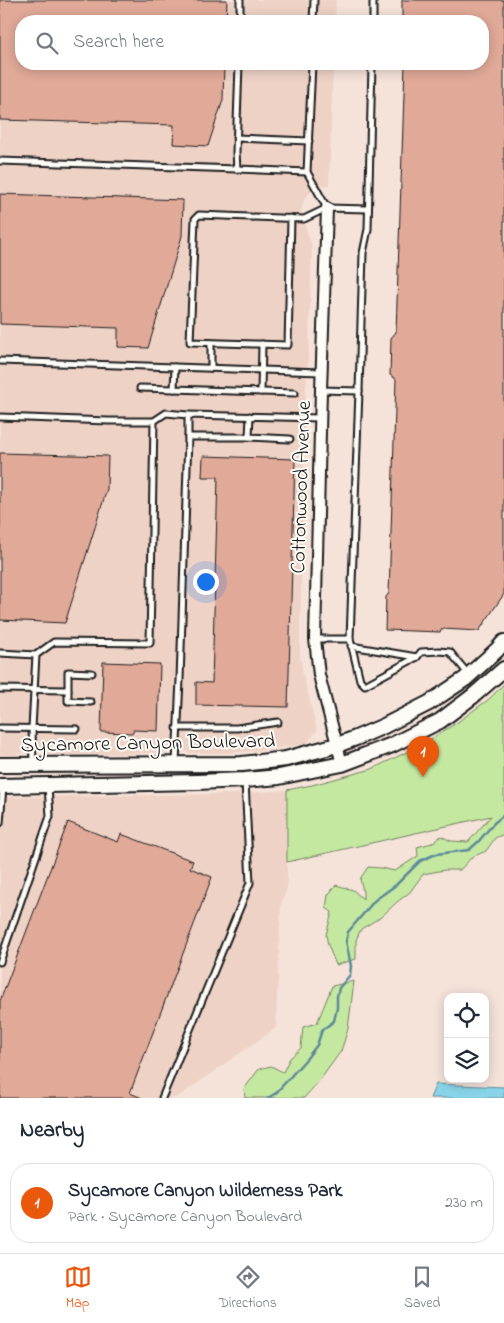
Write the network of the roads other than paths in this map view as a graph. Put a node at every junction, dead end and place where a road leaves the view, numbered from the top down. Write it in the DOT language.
graph roads {
  1 [pos="240,0"];
  2 [pos="314,0"];
  3 [pos="374,0"];
  4 [pos="240,15"];
  5 [pos="313,15"];
  6 [pos="373,15"];
  7 [pos="238,70"];
  8 [pos="312,70"];
  9 [pos="372,70"];
  10 [pos="236,138"];
  11 [pos="309,141"];
  12 [pos="0,161"];
  13 [pos="237,169"];
  14 [pos="307,172"];
  15 [pos="327,208"];
  16 [pos="368,209"];
  17 [pos="291,218"];
  18 [pos="211,343"];
  19 [pos="262,344"];
  20 [pos="0,361"];
  21 [pos="174,367"];
  22 [pos="211,368"];
  23 [pos="262,370"];
  24 [pos="322,372"];
  25 [pos="140,388"];
  26 [pos="174,390"];
  27 [pos="321,390"];
  28 [pos="360,391"];
  29 [pos="261,392"];
  30 [pos="295,393"];
  31 [pos="188,415"];
  32 [pos="250,416"];
  33 [pos="0,417"];
  34 [pos="320,418"];
  35 [pos="154,421"];
  36 [pos="188,437"];
  37 [pos="249,437"];
  38 [pos="290,438"];
  39 [pos="315,639"];
  40 [pos="350,639"];
  41 [pos="504,642"];
  42 [pos="352,646"];
  43 [pos="0,653"];
  44 [pos="36,655"];
  45 [pos="417,657"];
  46 [pos="504,668"];
  47 [pos="92,673"];
  48 [pos="469,675"];
  49 [pos="0,689"];
  50 [pos="34,689"];
  51 [pos="68,690"];
  52 [pos="91,702"];
  53 [pos="278,722"];
  54 [pos="0,728"];
  55 [pos="32,728"];
  56 [pos="177,728"];
  57 [pos="77,729"];
  58 [pos="336,745"];
  59 [pos="342,764"];
  60 [pos="0,765"];
  61 [pos="33,765"];
  62 [pos="176,765"];
  63 [pos="245,780"];
  64 [pos="48,785"];
  65 [pos="1,786"];
  66 [pos="0,823"];
  67 [pos="0,962"];
  68 [pos="162,1098"];
  1 -- 4 [label="lane"];
  2 -- 5 [label="lane"];
  3 -- 6 [label="lane"];
  7 -- 10 [label="lane"];
  8 -- 11 [label="lane"];
  9 -- 16 [label="lane"];
  10 -- 11 [label="lane"];
  10 -- 13 [label="lane"];
  11 -- 14 [label="lane"];
  12 -- 13 [label="lane"];
  13 -- 14 [label="lane"];
  14 -- 15 [label="lane"];
  15 -- 16 [label="lane"];
  15 -- 17 [label="lane"];
  15 -- 24 [label="street, Cottonwood Avenue"];
  16 -- 28 [label="lane"];
  17 -- 18 [label="lane"];
  17 -- 19 [label="lane"];
  18 -- 19 [label="lane"];
  18 -- 22 [label="lane"];
  19 -- 23 [label="lane"];
  20 -- 21 [label="lane"];
  21 -- 22 [label="lane"];
  21 -- 26 [label="lane"];
  22 -- 23 [label="lane"];
  23 -- 24 [label="lane"];
  23 -- 29 [label="lane"];
  24 -- 27 [label="street, Cottonwood Avenue"];
  25 -- 26 [label="lane"];
  26 -- 29 [label="lane"];
  27 -- 28 [label="lane"];
  27 -- 34 [label="street, Cottonwood Avenue"];
  28 -- 40 [label="lane"];
  29 -- 30 [label="lane"];
  31 -- 32 [label="lane"];
  31 -- 35 [label="lane"];
  31 -- 36 [label="lane"];
  32 -- 34 [label="lane"];
  32 -- 37 [label="lane"];
  33 -- 35 [label="lane"];
  34 -- 39 [label="street, Cottonwood Avenue"];
  35 -- 44 [label="lane"];
  36 -- 37 [label="lane"];
  36 -- 56 [label="lane"];
  37 -- 38 [label="lane"];
  39 -- 40 [label="lane"];
  39 -- 58 [label="street, Cottonwood Avenue"];
  40 -- 42 [label="lane"];
  41 -- 48 [label="main road, Sycamore Canyon Boulevard"];
  42 -- 45 [label="lane"];
  42 -- 45 [label="lane"];
  43 -- 44 [label="lane"];
  44 -- 50 [label="lane"];
  45 -- 48 [label="lane"];
  46 -- 59 [label="main road, Sycamore Canyon Boulevard"];
  47 -- 51 [label="lane"];
  48 -- 58 [label="main road, Sycamore Canyon Boulevard"];
  49 -- 50 [label="lane"];
  50 -- 51 [label="lane"];
  50 -- 55 [label="lane"];
  51 -- 52 [label="lane"];
  53 -- 56 [label="lane"];
  54 -- 55 [label="lane"];
  55 -- 57 [label="lane"];
  55 -- 61 [label="lane"];
  56 -- 62 [label="lane"];
  58 -- 59 [label="street, Cottonwood Avenue"];
  58 -- 62 [label="main road, Sycamore Canyon Boulevard"];
  59 -- 63 [label="main road, Sycamore Canyon Boulevard"];
  60 -- 61 [label="main road, Sycamore Canyon Boulevard"];
  61 -- 62 [label="main road, Sycamore Canyon Boulevard"];
  63 -- 64 [label="main road, Sycamore Canyon Boulevard"];
  63 -- 68 [label="lane"];
  64 -- 65 [label="main road, Sycamore Canyon Boulevard"];
  64 -- 67 [label="lane"];
  65 -- 66 [label="lane"];
}
